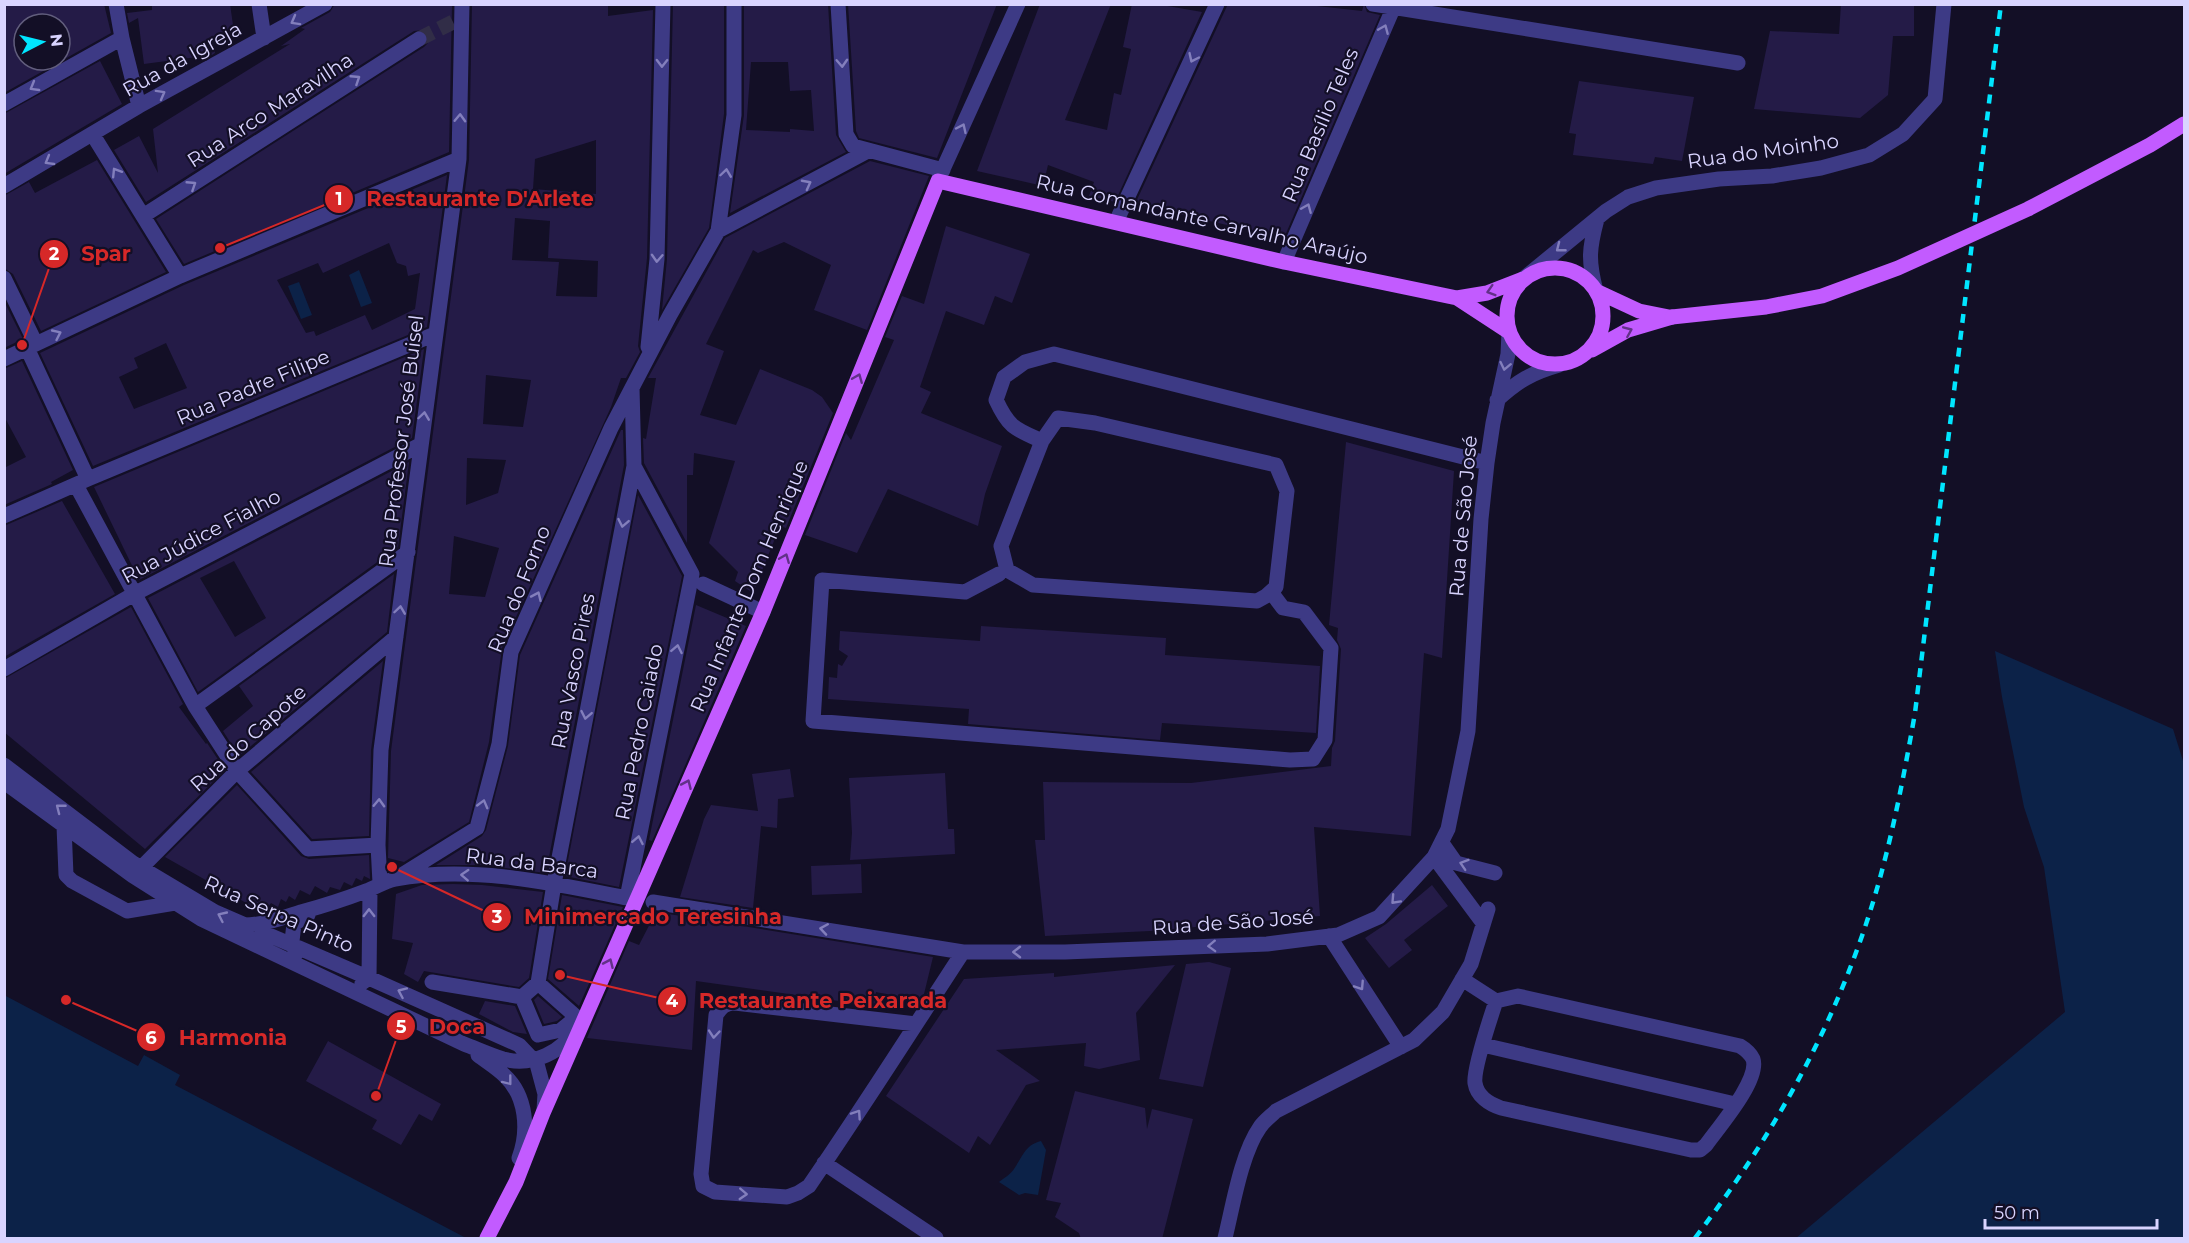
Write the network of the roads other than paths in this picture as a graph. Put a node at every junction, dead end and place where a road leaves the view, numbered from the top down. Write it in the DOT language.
graph roads {
  1 [pos="116,4"];
  2 [pos="259,4"];
  3 [pos="325,4"];
  4 [pos="663,4"];
  5 [pos="734,4"];
  6 [pos="838,4"];
  7 [pos="1018,4"];
  8 [pos="1217,4"];
  9 [pos="1373,4"];
  10 [pos="1944,4"];
  11 [pos="1394,6"];
  12 [pos="460,14"];
  13 [pos="122,38"];
  14 [pos="264,38"];
  15 [pos="419,39"];
  16 [pos="1738,63"];
  17 [pos="4,105"];
  18 [pos="140,106"];
  19 [pos="2184,124"];
  20 [pos="93,135"];
  21 [pos="868,151"];
  22 [pos="459,159"];
  23 [pos="940,176"];
  24 [pos="4,186"];
  25 [pos="143,216"];
  26 [pos="1597,219"];
  27 [pos="1116,222"];
  28 [pos="718,231"];
  29 [pos="1284,262"];
  30 [pos="180,276"];
  31 [pos="4,278"];
  32 [pos="1523,279"];
  33 [pos="1596,291"];
  34 [pos="1457,298"];
  35 [pos="1672,317"];
  36 [pos="1509,332"];
  37 [pos="435,334"];
  38 [pos="31,346"];
  39 [pos="1588,352"];
  40 [pos="4,359"];
  41 [pos="646,362"];
  42 [pos="1558,365"];
  43 [pos="632,388"];
  44 [pos="1497,400"];
  45 [pos="1042,441"];
  46 [pos="420,445"];
  47 [pos="1487,463"];
  48 [pos="634,466"];
  49 [pos="82,482"];
  50 [pos="4,516"];
  51 [pos="408,552"];
  52 [pos="999,574"];
  53 [pos="698,579"];
  54 [pos="1271,592"];
  55 [pos="134,594"];
  56 [pos="763,612"];
  57 [pos="396,637"];
  58 [pos="4,669"];
  59 [pos="195,706"];
  60 [pos="4,765"];
  61 [pos="237,771"];
  62 [pos="4,782"];
  63 [pos="64,826"];
  64 [pos="378,845"];
  65 [pos="1438,850"];
  66 [pos="137,872"];
  67 [pos="1496,873"];
  68 [pos="395,879"];
  69 [pos="554,884"];
  70 [pos="375,886"];
  71 [pos="627,898"];
  72 [pos="653,902"];
  73 [pos="175,903"];
  74 [pos="324,905"];
  75 [pos="244,925"];
  76 [pos="1329,936"];
  77 [pos="293,946"];
  78 [pos="963,952"];
  79 [pos="311,971"];
  80 [pos="369,978"];
  81 [pos="1462,979"];
  82 [pos="432,982"];
  83 [pos="335,983"];
  84 [pos="538,983"];
  85 [pos="522,997"];
  86 [pos="1496,1000"];
  87 [pos="582,1016"];
  88 [pos="916,1024"];
  89 [pos="464,1044"];
  90 [pos="1484,1045"];
  91 [pos="1401,1047"];
  92 [pos="532,1060"];
  93 [pos="1735,1104"];
  94 [pos="543,1113"];
  95 [pos="824,1162"];
  96 [pos="513,1181"];
  97 [pos="486,1239"];
  98 [pos="936,1239"];
  99 [pos="1225,1239"];
  1 -- 13 [label="street"];
  2 -- 14 [label="street"];
  3 -- 14 [label="street, Rua da Igreja, one-way"];
  4 -- 41 [label="street, one-way"];
  28 -- 5 [label="street, one-way"];
  6 -- 21 [label="street, one-way"];
  23 -- 7 [label="street, Rua Infante Dom Henrique, one-way"];
  8 -- 27 [label="street, one-way"];
  9 -- 11 [label="street"];
  10 -- 26 [label="street, Rua do Moinho"];
  11 -- 16 [label="street"];
  29 -- 11 [label="street, Rua Basílio Teles, one-way"];
  22 -- 12 [label="street, Rua Professor José Buisel, one-way"];
  13 -- 17 [label="street, one-way"];
  13 -- 18 [label="street"];
  18 -- 14 [label="street, Rua da Igreja, one-way"];
  25 -- 15 [label="street, Rua Arco Maravilha, one-way"];
  18 -- 20 [label="street, Rua da Igreja"];
  19 -- 35 [label="main road, bridge"];
  20 -- 24 [label="street, Rua da Igreja, one-way"];
  25 -- 20 [label="street, one-way"];
  21 -- 23 [label="street"];
  28 -- 21 [label="street, one-way"];
  22 -- 30 [label="street"];
  22 -- 37 [label="street, Rua Professor José Buisel"];
  23 -- 27 [label="main road, Rua Comandante Carvalho Araújo"];
  56 -- 23 [label="main road, Rua Infante Dom Henrique, one-way"];
  25 -- 30 [label="street"];
  26 -- 32 [label="street, Rua do Moinho, one-way"];
  26 -- 33 [label="street"];
  27 -- 29 [label="main road, Rua Comandante Carvalho Araújo"];
  28 -- 41 [label="street, Rua do Forno"];
  29 -- 34 [label="main road, Rua Comandante Carvalho Araújo"];
  38 -- 30 [label="street, one-way"];
  31 -- 38 [label="street"];
  32 -- 33 [label="main road"];
  32 -- 34 [label="main road, one-way"];
  32 -- 36 [label="main road"];
  33 -- 35 [label="main road"];
  33 -- 39 [label="main road"];
  34 -- 36 [label="main road"];
  39 -- 35 [label="main road, one-way"];
  36 -- 42 [label="main road"];
  36 -- 44 [label="street, Rua de São José, one-way"];
  46 -- 37 [label="street, Rua Professor José Buisel, one-way"];
  37 -- 49 [label="street, Rua Padre Filipe"];
  38 -- 40 [label="street"];
  38 -- 49 [label="street"];
  39 -- 42 [label="main road"];
  41 -- 43 [label="street, Rua do Forno"];
  42 -- 44 [label="street"];
  43 -- 48 [label="street"];
  68 -- 43 [label="street, Rua do Forno, one-way"];
  44 -- 47 [label="street, Rua de São José"];
  45 -- 47 [label="street"];
  45 -- 54 [label="street"];
  45 -- 54 [label="street"];
  46 -- 51 [label="street, Rua Professor José Buisel"];
  46 -- 55 [label="street, Rua Júdice Fialho"];
  47 -- 65 [label="street, Rua de São José"];
  48 -- 53 [label="street"];
  48 -- 69 [label="street, Rua Vasco Pires, one-way"];
  49 -- 50 [label="street, Rua Padre Filipe"];
  49 -- 55 [label="street"];
  57 -- 51 [label="street, Rua Professor José Buisel, one-way"];
  51 -- 59 [label="street"];
  52 -- 54 [label="street"];
  53 -- 56 [label="street"];
  71 -- 53 [label="street, Rua Pedro Caiado, one-way"];
  55 -- 58 [label="street, Rua Júdice Fialho"];
  55 -- 59 [label="street"];
  87 -- 56 [label="main road, Rua Infante Dom Henrique, one-way"];
  57 -- 61 [label="street, Rua do Capote"];
  64 -- 57 [label="street, Rua Professor José Buisel, one-way"];
  59 -- 61 [label="street"];
  66 -- 60 [label="street, Rua Serpa Pinto, one-way"];
  61 -- 64 [label="street"];
  61 -- 66 [label="street, Rua do Capote"];
  62 -- 63 [label="street, Rua Serpa Pinto"];
  63 -- 66 [label="street, Rua Serpa Pinto"];
  63 -- 73 [label="street"];
  64 -- 70 [label="street, Rua Professor José Buisel"];
  67 -- 65 [label="street, one-way"];
  65 -- 76 [label="street, Rua de São José, one-way"];
  65 -- 81 [label="street"];
  66 -- 73 [label="street, Rua Serpa Pinto"];
  75 -- 66 [label="street, Rua Serpa Pinto, one-way"];
  69 -- 68 [label="street, Rua da Barca, one-way"];
  68 -- 70 [label="street"];
  69 -- 71 [label="street, Rua da Barca"];
  69 -- 84 [label="street, Rua Vasco Pires"];
  70 -- 74 [label="street"];
  80 -- 70 [label="street, Rua Professor José Buisel, one-way"];
  78 -- 72 [label="street, Rua de São José, one-way"];
  73 -- 79 [label="street, Rua Serpa Pinto"];
  74 -- 75 [label="street"];
  74 -- 77 [label="street"];
  75 -- 77 [label="street, Rua Serpa Pinto"];
  76 -- 78 [label="street, Rua de São José, one-way"];
  76 -- 91 [label="street, one-way"];
  77 -- 79 [label="street"];
  77 -- 80 [label="street, Rua Serpa Pinto"];
  78 -- 88 [label="street"];
  79 -- 83 [label="street, Rua Serpa Pinto"];
  80 -- 83 [label="street"];
  92 -- 80 [label="street, Rua Serpa Pinto, one-way"];
  81 -- 86 [label="street"];
  81 -- 91 [label="street"];
  82 -- 85 [label="street"];
  83 -- 89 [label="street, Rua Serpa Pinto"];
  84 -- 85 [label="street"];
  84 -- 87 [label="street"];
  85 -- 87 [label="street"];
  86 -- 90 [label="street"];
  86 -- 93 [label="street"];
  87 -- 92 [label="street"];
  87 -- 94 [label="main road, Rua Infante Dom Henrique"];
  95 -- 88 [label="street, one-way"];
  88 -- 95 [label="street, one-way"];
  89 -- 92 [label="street"];
  89 -- 96 [label="street, one-way"];
  90 -- 93 [label="street"];
  90 -- 93 [label="street"];
  91 -- 99 [label="street"];
  92 -- 94 [label="street"];
  94 -- 96 [label="main road, Rua Infante Dom Henrique"];
  95 -- 98 [label="street"];
  96 -- 97 [label="main road, Rua Infante Dom Henrique"];
}
